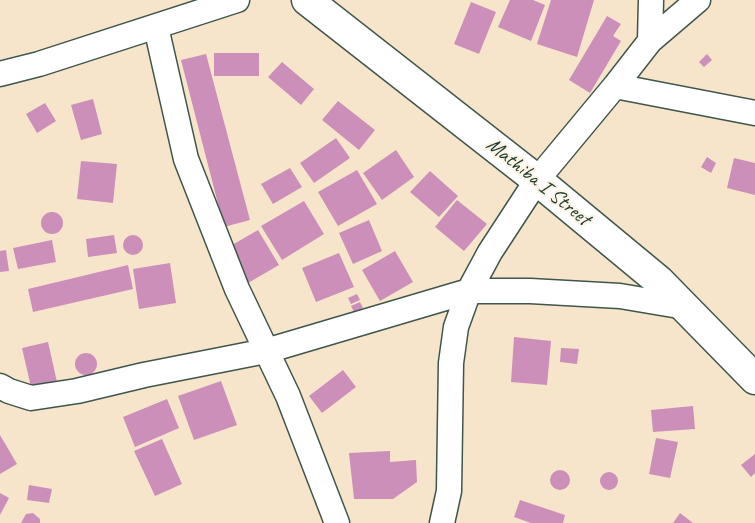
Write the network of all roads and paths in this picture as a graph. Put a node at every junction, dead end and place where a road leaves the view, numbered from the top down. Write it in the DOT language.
graph roads {
  1 [pos="237,0"];
  2 [pos="308,0"];
  3 [pos="651,0"];
  4 [pos="698,0"];
  5 [pos="156,27"];
  6 [pos="650,41"];
  7 [pos="0,74"];
  8 [pos="615,86"];
  9 [pos="755,113"];
  10 [pos="537,180"];
  11 [pos="469,291"];
  12 [pos="685,307"];
  13 [pos="266,351"];
  14 [pos="755,379"];
  15 [pos="0,386"];
  16 [pos="337,523"];
  17 [pos="442,523"];
  1 -- 5 [label="street"];
  2 -- 10 [label="street, Mathiba I Street"];
  3 -- 6 [label="street"];
  4 -- 6 [label="street"];
  5 -- 7 [label="street"];
  5 -- 13 [label="street"];
  6 -- 8 [label="street"];
  8 -- 9 [label="street"];
  8 -- 10 [label="street"];
  10 -- 11 [label="street"];
  10 -- 12 [label="street, Mathiba I Street"];
  11 -- 12 [label="street"];
  11 -- 13 [label="street"];
  11 -- 17 [label="street"];
  12 -- 14 [label="street, Mathiba I Street"];
  13 -- 15 [label="street"];
  13 -- 16 [label="street"];
}
